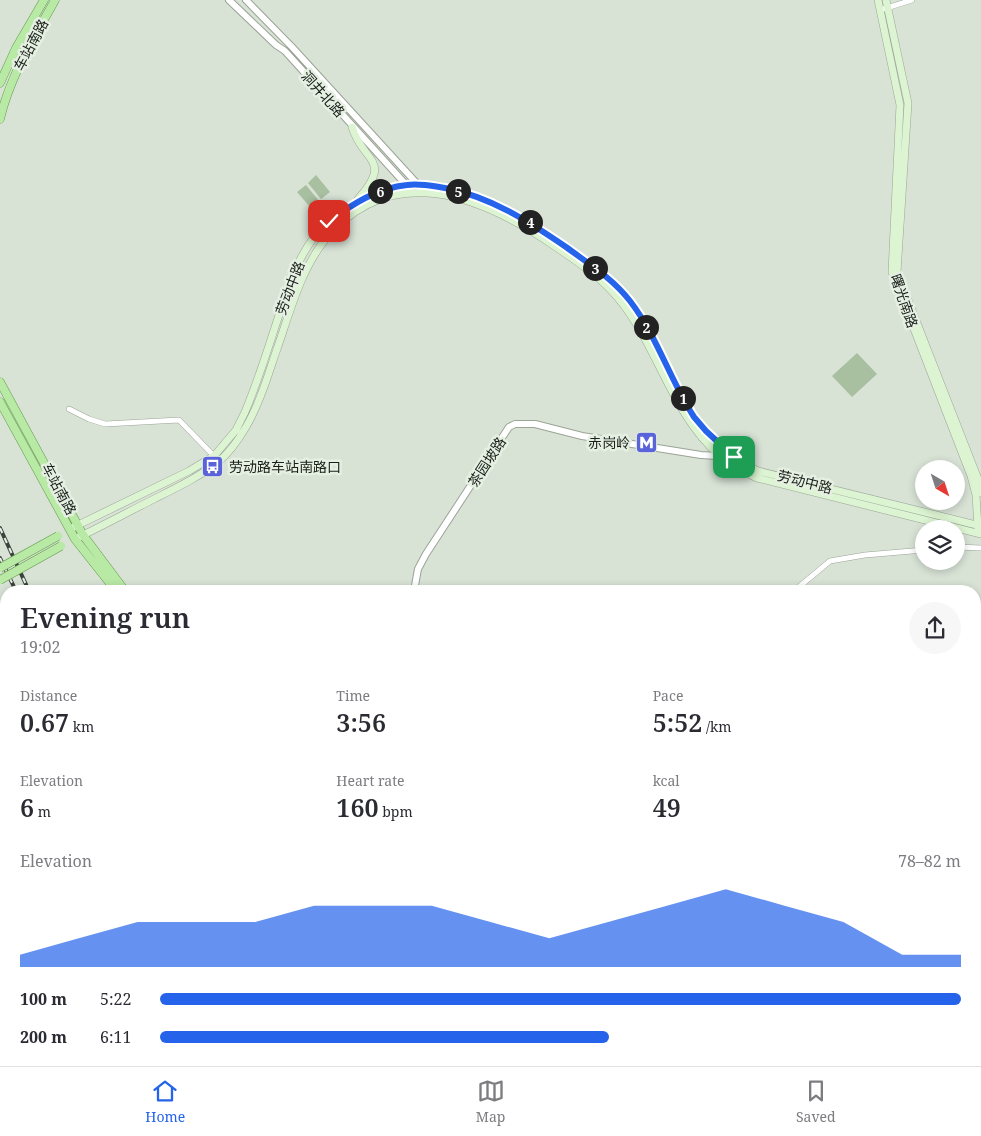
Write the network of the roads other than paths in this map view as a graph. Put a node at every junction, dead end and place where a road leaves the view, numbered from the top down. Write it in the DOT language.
graph roads {
  1 [pos="44,0"];
  2 [pos="56,0"];
  3 [pos="229,0"];
  4 [pos="246,0"];
  5 [pos="878,0"];
  6 [pos="912,0"];
  7 [pos="884,6"];
  8 [pos="0,83"];
  9 [pos="0,119"];
  10 [pos="352,126"];
  11 [pos="418,184"];
  12 [pos="406,185"];
  13 [pos="413,192"];
  14 [pos="425,192"];
  15 [pos="353,204"];
  16 [pos="0,382"];
  17 [pos="0,402"];
  18 [pos="69,409"];
  19 [pos="719,455"];
  20 [pos="734,457"];
  21 [pos="216,458"];
  22 [pos="977,476"];
  23 [pos="981,493"];
  24 [pos="78,525"];
  25 [pos="70,529"];
  26 [pos="980,530"];
  27 [pos="83,535"];
  28 [pos="75,539"];
  29 [pos="965,547"];
  30 [pos="981,548"];
  31 [pos="915,551"];
  32 [pos="0,568"];
  33 [pos="0,580"];
  34 [pos="111,585"];
  35 [pos="120,585"];
  36 [pos="415,585"];
  37 [pos="801,585"];
  1 -- 8 [label="main road, 车站南路"];
  2 -- 9 [label="main road, 车站南路"];
  3 -- 10 [label="street, 洞井北路"];
  4 -- 11 [label="street, 洞井北路"];
  5 -- 7 [label="main road, 曙光南路"];
  6 -- 7 [label="street"];
  7 -- 22 [label="main road, 曙光南路"];
  10 -- 12 [label="street, 洞井北路"];
  10 -- 15 [label="main road"];
  11 -- 12 [label="main road, 劳动中路"];
  11 -- 14 [label="street, 洞井北路"];
  11 -- 20 [label="main road, 劳动中路"];
  12 -- 13 [label="street, 洞井北路"];
  12 -- 15 [label="main road, 劳动中路"];
  13 -- 14 [label="main road, 劳动中路"];
  13 -- 21 [label="main road, 劳动中路"];
  14 -- 19 [label="main road, 劳动中路"];
  15 -- 21 [label="main road, 劳动中路"];
  16 -- 24 [label="main road, 车站南路"];
  17 -- 25 [label="main road, 车站南路"];
  18 -- 21 [label="street"];
  19 -- 20 [label="street, 茶园坡路"];
  19 -- 26 [label="main road, 劳动中路"];
  19 -- 36 [label="street, 茶园坡路"];
  20 -- 26 [label="main road, 劳动中路"];
  21 -- 24 [label="main road, 劳动中路"];
  21 -- 27 [label="main road, 劳动中路"];
  22 -- 23 [label="main road, 曙光南路"];
  22 -- 26 [label="main road, 曙光南路"];
  24 -- 25 [label="main road, 劳动中路"];
  24 -- 27 [label="main road, 车站南路"];
  25 -- 28 [label="main road, 车站南路"];
  25 -- 32 [label="main road, 劳动中路, bridge"];
  27 -- 28 [label="main road, 劳动中路"];
  27 -- 35 [label="main road, 车站南路"];
  28 -- 33 [label="main road, 劳动中路, bridge"];
  28 -- 34 [label="main road, 车站南路"];
  29 -- 30 [label="street"];
  31 -- 37 [label="street"];
}
